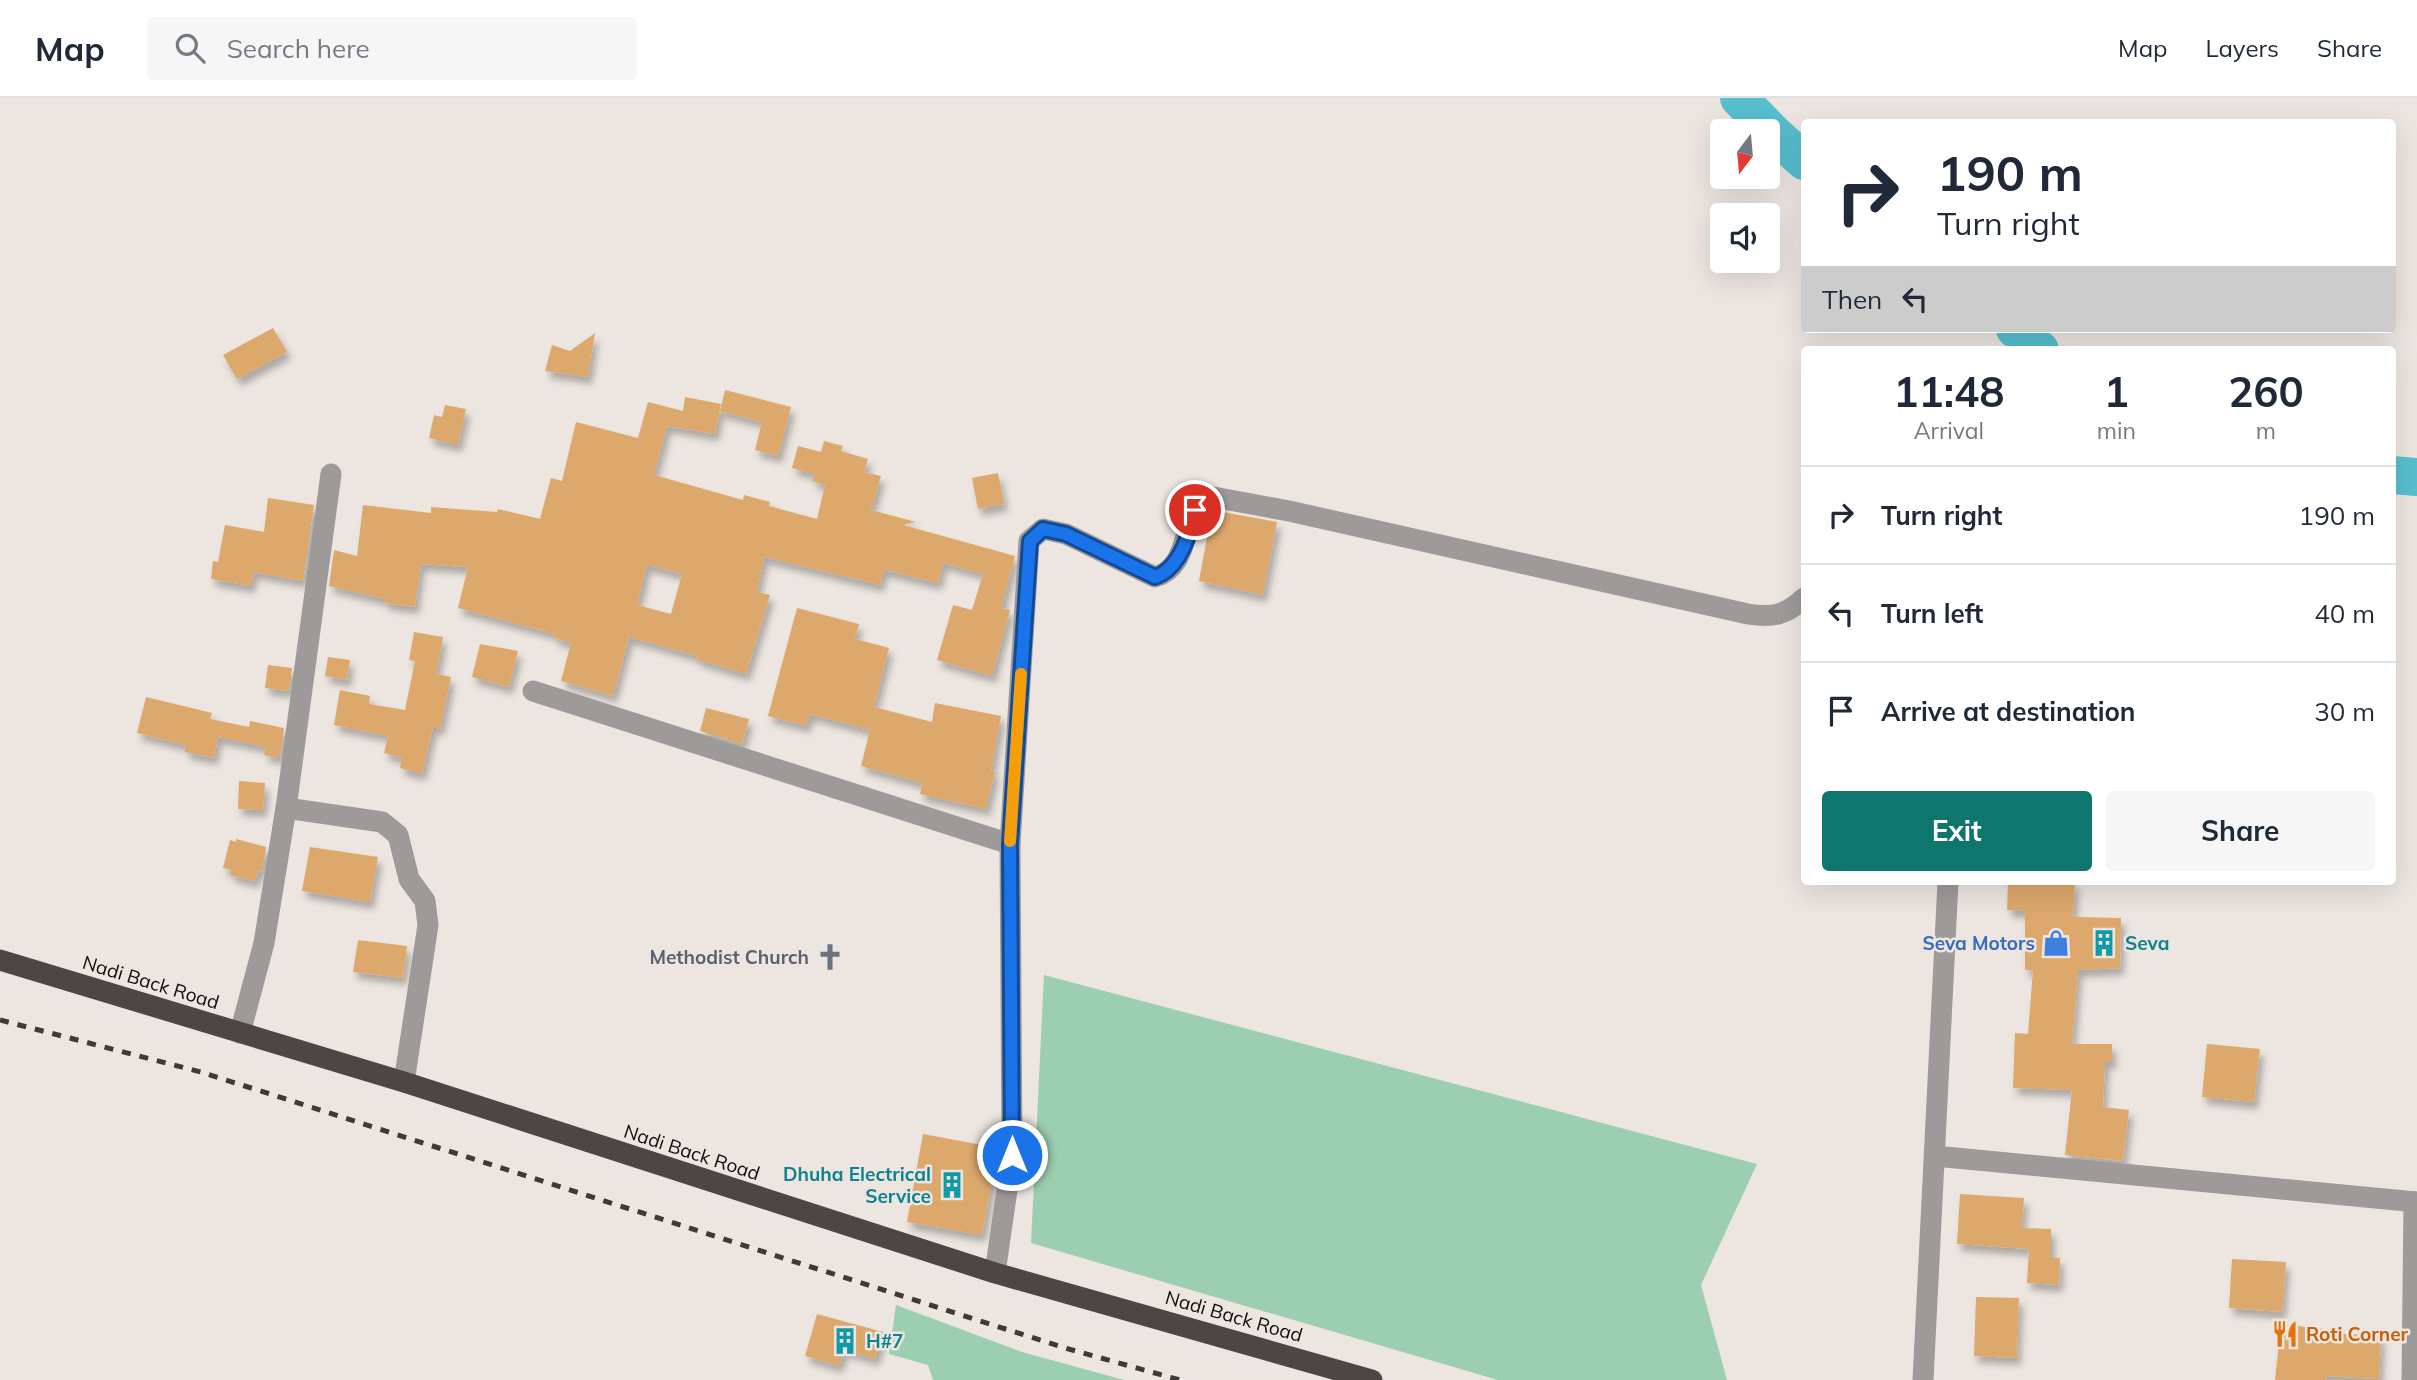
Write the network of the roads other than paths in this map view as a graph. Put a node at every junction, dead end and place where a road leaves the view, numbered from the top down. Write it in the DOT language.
graph roads {
  1 [pos="331,474"];
  2 [pos="1801,600"];
  3 [pos="533,691"];
  4 [pos="286,808"];
  5 [pos="1010,844"];
  6 [pos="1948,885"];
  7 [pos="0,960"];
  8 [pos="240,1033"];
  9 [pos="404,1082"];
  10 [pos="1935,1156"];
  11 [pos="2416,1202"];
  12 [pos="995,1273"];
  13 [pos="1372,1380"];
  14 [pos="1923,1380"];
  15 [pos="2412,1380"];
  1 -- 4 [label="street"];
  2 -- 5 [label="street"];
  3 -- 5 [label="street"];
  4 -- 8 [label="street"];
  4 -- 9 [label="street"];
  5 -- 12 [label="street"];
  6 -- 10 [label="street"];
  7 -- 8 [label="highway, Nadi Back Road"];
  8 -- 9 [label="highway, Nadi Back Road"];
  9 -- 12 [label="highway, Nadi Back Road"];
  10 -- 11 [label="street"];
  10 -- 14 [label="street"];
  11 -- 15 [label="street"];
  12 -- 13 [label="highway, Nadi Back Road"];
}
